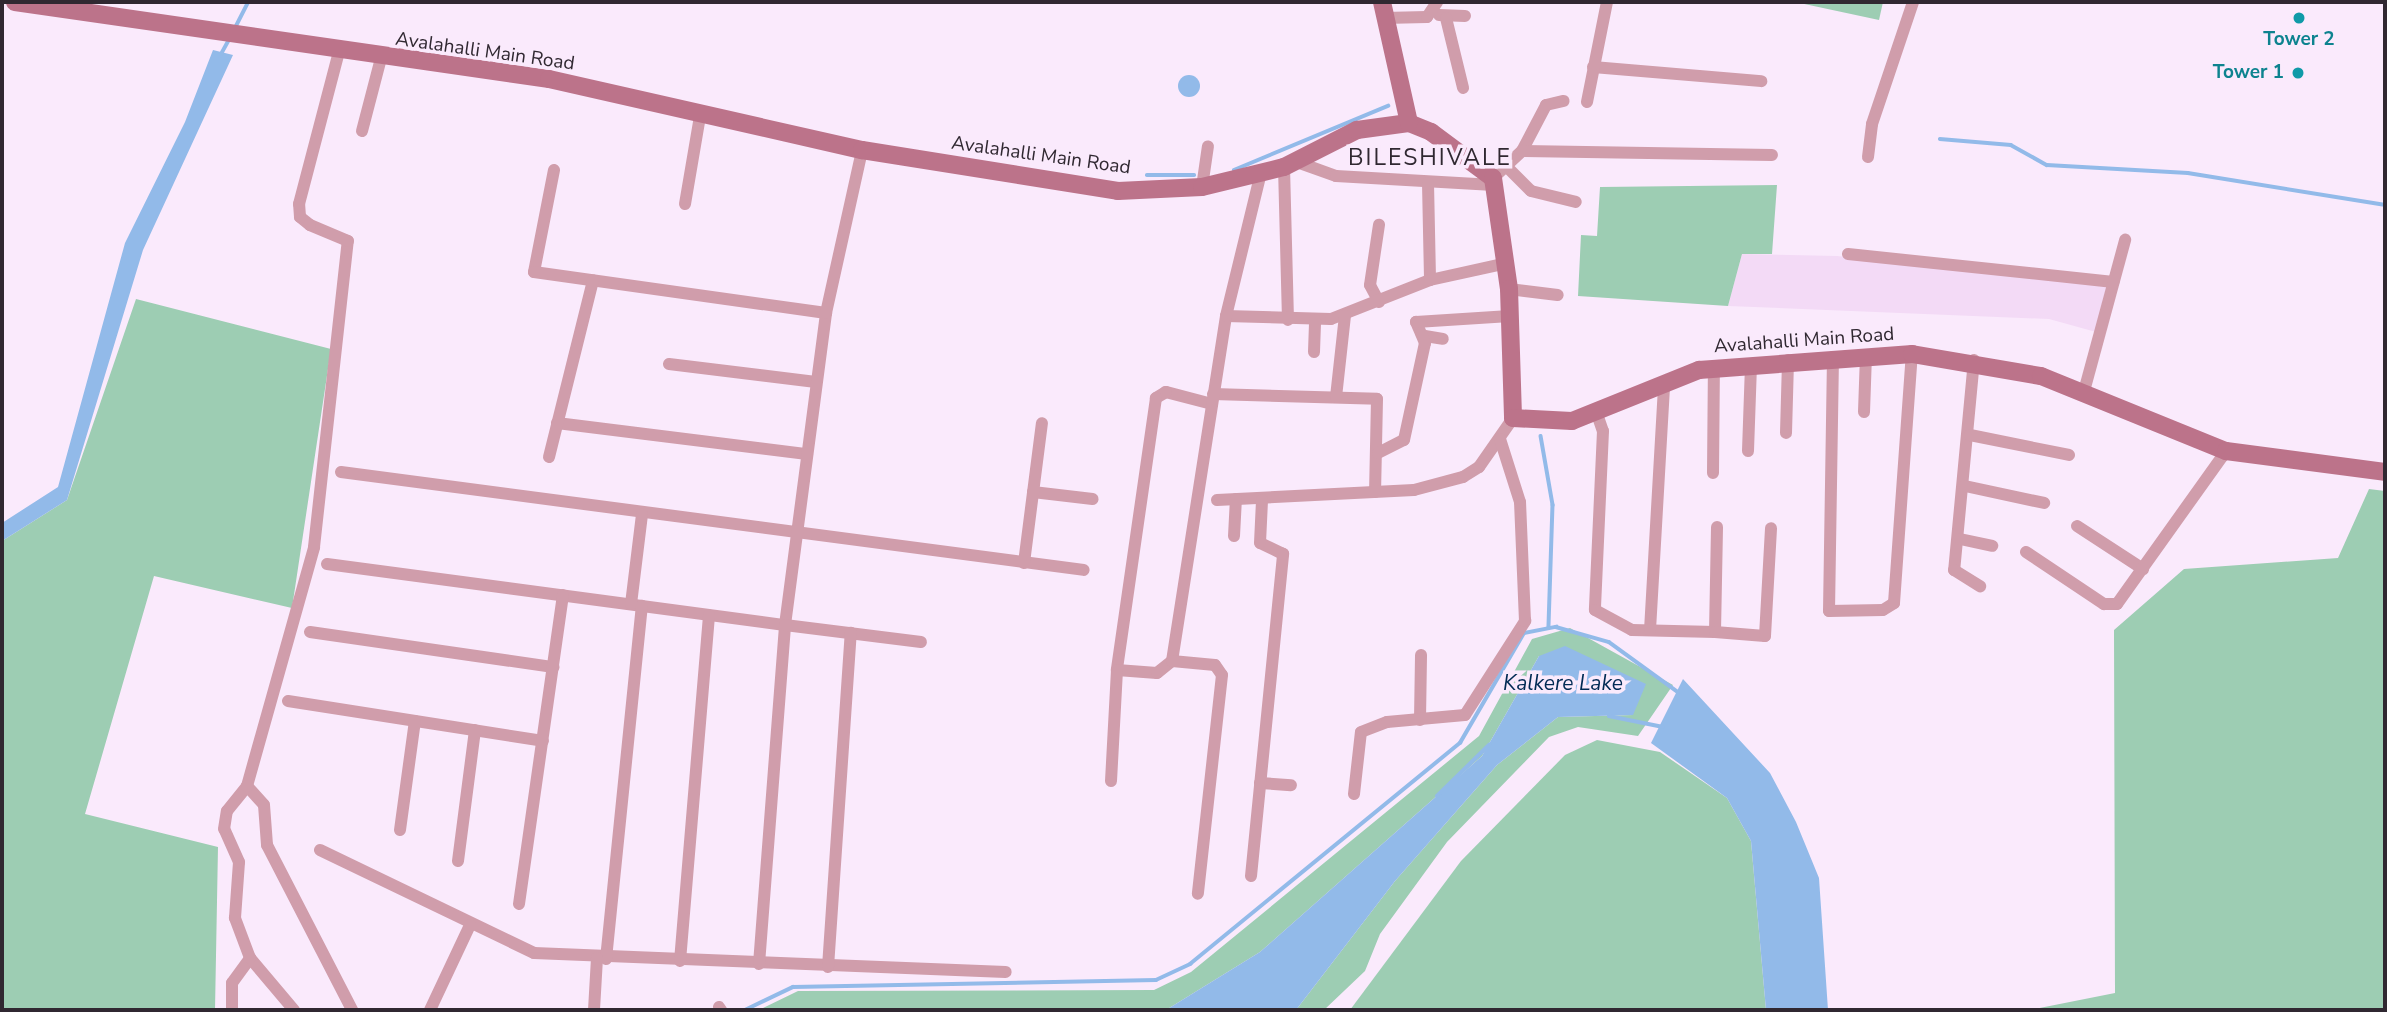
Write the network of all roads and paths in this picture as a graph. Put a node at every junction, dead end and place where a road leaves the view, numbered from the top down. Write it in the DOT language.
graph roads {
  1 [pos="15,2"];
  2 [pos="1607,2"];
  3 [pos="1913,2"];
  4 [pos="1434,7"];
  5 [pos="1383,10"];
  6 [pos="1465,16"];
  7 [pos="1446,18"];
  8 [pos="340,51"];
  9 [pos="382,58"];
  10 [pos="1593,67"];
  11 [pos="1761,81"];
  12 [pos="1463,88"];
  13 [pos="1564,101"];
  14 [pos="1587,102"];
  15 [pos="700,116"];
  16 [pos="1409,123"];
  17 [pos="362,131"];
  18 [pos="1208,146"];
  19 [pos="862,150"];
  20 [pos="1522,151"];
  21 [pos="1772,155"];
  22 [pos="1868,156"];
  23 [pos="1291,164"];
  24 [pos="554,170"];
  25 [pos="1261,172"];
  26 [pos="1497,177"];
  27 [pos="1428,183"];
  28 [pos="1202,187"];
  29 [pos="1576,202"];
  30 [pos="685,204"];
  31 [pos="1379,225"];
  32 [pos="2125,240"];
  33 [pos="1848,254"];
  34 [pos="1503,264"];
  35 [pos="593,280"];
  36 [pos="1430,281"];
  37 [pos="2114,282"];
  38 [pos="1509,289"];
  39 [pos="1558,295"];
  40 [pos="1379,302"];
  41 [pos="826,313"];
  42 [pos="1345,314"];
  43 [pos="1226,316"];
  44 [pos="1510,316"];
  45 [pos="1288,320"];
  46 [pos="1315,320"];
  47 [pos="1424,336"];
  48 [pos="1443,339"];
  49 [pos="1314,352"];
  50 [pos="1912,354"];
  51 [pos="1866,356"];
  52 [pos="1833,357"];
  53 [pos="1788,360"];
  54 [pos="1974,360"];
  55 [pos="669,364"];
  56 [pos="1751,364"];
  57 [pos="1714,368"];
  58 [pos="816,382"];
  59 [pos="1664,385"];
  60 [pos="2083,395"];
  61 [pos="1336,397"];
  62 [pos="1212,399"];
  63 [pos="1864,412"];
  64 [pos="1597,414"];
  65 [pos="1513,418"];
  66 [pos="1042,423"];
  67 [pos="557,424"];
  68 [pos="1786,433"];
  69 [pos="1970,435"];
  70 [pos="1500,439"];
  71 [pos="1748,451"];
  72 [pos="2226,451"];
  73 [pos="1378,453"];
  74 [pos="807,454"];
  75 [pos="2069,455"];
  76 [pos="549,457"];
  77 [pos="341,472"];
  78 [pos="2385,472"];
  79 [pos="1713,473"];
  80 [pos="1965,486"];
  81 [pos="1033,492"];
  82 [pos="1376,492"];
  83 [pos="1094,499"];
  84 [pos="1236,499"];
  85 [pos="1217,500"];
  86 [pos="1262,500"];
  87 [pos="2044,503"];
  88 [pos="642,514"];
  89 [pos="2077,526"];
  90 [pos="1717,527"];
  91 [pos="1771,528"];
  92 [pos="796,536"];
  93 [pos="1234,536"];
  94 [pos="1960,539"];
  95 [pos="1992,546"];
  96 [pos="2026,552"];
  97 [pos="1024,563"];
  98 [pos="327,564"];
  99 [pos="2143,569"];
  100 [pos="1083,570"];
  101 [pos="1980,586"];
  102 [pos="564,595"];
  103 [pos="636,605"];
  104 [pos="709,615"];
  105 [pos="785,625"];
  106 [pos="1650,630"];
  107 [pos="310,632"];
  108 [pos="1715,632"];
  109 [pos="851,634"];
  110 [pos="921,642"];
  111 [pos="1422,654"];
  112 [pos="1172,661"];
  113 [pos="553,667"];
  114 [pos="1116,670"];
  115 [pos="288,701"];
  116 [pos="415,720"];
  117 [pos="1420,720"];
  118 [pos="475,730"];
  119 [pos="542,741"];
  120 [pos="1111,781"];
  121 [pos="1260,783"];
  122 [pos="1291,785"];
  123 [pos="247,786"];
  124 [pos="1354,794"];
  125 [pos="400,830"];
  126 [pos="320,850"];
  127 [pos="458,861"];
  128 [pos="1251,876"];
  129 [pos="1198,894"];
  130 [pos="519,904"];
  131 [pos="470,925"];
  132 [pos="250,958"];
  133 [pos="602,958"];
  134 [pos="680,961"];
  135 [pos="759,964"];
  136 [pos="828,967"];
  137 [pos="1006,972"];
  138 [pos="232,1010"];
  139 [pos="294,1010"];
  140 [pos="352,1010"];
  141 [pos="430,1010"];
  142 [pos="594,1010"];
  1 -- 8 [label="main road, Avalahalli Main Road"];
  2 -- 10 [label="street"];
  3 -- 22 [label="street"];
  4 -- 5 [label="street"];
  4 -- 7 [label="street"];
  5 -- 16 [label="main road"];
  6 -- 7 [label="street"];
  7 -- 12 [label="street"];
  8 -- 9 [label="main road, Avalahalli Main Road"];
  8 -- 123 [label="street"];
  9 -- 15 [label="main road, Avalahalli Main Road"];
  9 -- 17 [label="street"];
  10 -- 11 [label="street"];
  10 -- 14 [label="street"];
  13 -- 20 [label="street"];
  15 -- 19 [label="main road, Avalahalli Main Road"];
  15 -- 30 [label="street"];
  16 -- 23 [label="main road, Avalahalli Main Road"];
  16 -- 26 [label="main road"];
  18 -- 28 [label="street"];
  19 -- 28 [label="main road, Avalahalli Main Road"];
  19 -- 41 [label="street"];
  20 -- 21 [label="street"];
  20 -- 26 [label="street"];
  23 -- 25 [label="main road, Avalahalli Main Road"];
  23 -- 27 [label="street"];
  23 -- 45 [label="street"];
  24 -- 35 [label="street"];
  25 -- 28 [label="main road, Avalahalli Main Road"];
  25 -- 43 [label="street"];
  26 -- 27 [label="street"];
  26 -- 29 [label="street"];
  26 -- 34 [label="main road"];
  27 -- 36 [label="street"];
  31 -- 40 [label="street"];
  32 -- 37 [label="street"];
  33 -- 37 [label="street"];
  34 -- 36 [label="street"];
  34 -- 38 [label="main road"];
  35 -- 41 [label="street"];
  35 -- 67 [label="street"];
  36 -- 40 [label="street"];
  37 -- 60 [label="street"];
  38 -- 39 [label="street"];
  38 -- 44 [label="main road"];
  40 -- 42 [label="street"];
  41 -- 58 [label="street"];
  42 -- 46 [label="street"];
  42 -- 61 [label="street"];
  43 -- 45 [label="street"];
  43 -- 62 [label="street"];
  44 -- 47 [label="street"];
  44 -- 65 [label="main road"];
  45 -- 46 [label="street"];
  46 -- 49 [label="street"];
  47 -- 48 [label="street"];
  47 -- 73 [label="street"];
  50 -- 51 [label="main road, Avalahalli Main Road"];
  50 -- 52 [label="street"];
  50 -- 54 [label="main road, Avalahalli Main Road"];
  51 -- 52 [label="main road, Avalahalli Main Road"];
  51 -- 63 [label="street"];
  52 -- 53 [label="main road, Avalahalli Main Road"];
  53 -- 56 [label="main road, Avalahalli Main Road"];
  53 -- 68 [label="street"];
  54 -- 60 [label="main road, Avalahalli Main Road"];
  54 -- 69 [label="street"];
  55 -- 58 [label="street"];
  56 -- 57 [label="main road, Avalahalli Main Road"];
  56 -- 71 [label="street"];
  57 -- 59 [label="main road, Avalahalli Main Road"];
  57 -- 79 [label="street"];
  58 -- 74 [label="street"];
  59 -- 64 [label="main road, Avalahalli Main Road"];
  59 -- 106 [label="street"];
  60 -- 72 [label="main road, Avalahalli Main Road"];
  61 -- 62 [label="street"];
  61 -- 73 [label="street"];
  62 -- 112 [label="street"];
  62 -- 114 [label="street"];
  64 -- 65 [label="main road, Avalahalli Main Road"];
  64 -- 106 [label="street"];
  65 -- 70 [label="street"];
  66 -- 81 [label="street"];
  67 -- 74 [label="street"];
  67 -- 76 [label="street"];
  69 -- 75 [label="street"];
  69 -- 80 [label="street"];
  70 -- 82 [label="street"];
  70 -- 117 [label="street"];
  72 -- 78 [label="main road, Avalahalli Main Road"];
  72 -- 99 [label="street"];
  73 -- 82 [label="street"];
  74 -- 92 [label="street"];
  77 -- 88 [label="street"];
  80 -- 87 [label="street"];
  80 -- 94 [label="street"];
  81 -- 83 [label="street"];
  81 -- 97 [label="street"];
  82 -- 86 [label="street"];
  84 -- 85 [label="street"];
  84 -- 86 [label="street"];
  84 -- 93 [label="street"];
  86 -- 121 [label="street"];
  88 -- 92 [label="street"];
  88 -- 103 [label="street"];
  89 -- 99 [label="street"];
  90 -- 108 [label="street"];
  91 -- 108 [label="street"];
  92 -- 97 [label="street"];
  92 -- 105 [label="street"];
  94 -- 95 [label="street"];
  94 -- 101 [label="street"];
  96 -- 99 [label="street"];
  97 -- 100 [label="street"];
  98 -- 102 [label="street"];
  102 -- 103 [label="street"];
  102 -- 113 [label="street"];
  103 -- 104 [label="street"];
  103 -- 133 [label="street"];
  104 -- 105 [label="street"];
  104 -- 134 [label="street"];
  105 -- 109 [label="street"];
  105 -- 135 [label="street"];
  106 -- 108 [label="street"];
  107 -- 113 [label="street"];
  109 -- 110 [label="street"];
  109 -- 136 [label="street"];
  111 -- 117 [label="street"];
  112 -- 114 [label="street"];
  112 -- 129 [label="street"];
  113 -- 119 [label="street"];
  114 -- 120 [label="street"];
  115 -- 116 [label="street"];
  116 -- 118 [label="street"];
  116 -- 125 [label="street"];
  117 -- 124 [label="street"];
  118 -- 119 [label="street"];
  118 -- 127 [label="street"];
  119 -- 130 [label="street"];
  121 -- 122 [label="street"];
  121 -- 128 [label="street"];
  123 -- 132 [label="street"];
  123 -- 140 [label="street"];
  126 -- 131 [label="street"];
  131 -- 133 [label="street"];
  131 -- 141 [label="street"];
  132 -- 138 [label="street"];
  132 -- 139 [label="street"];
  133 -- 134 [label="street"];
  133 -- 142 [label="street"];
  134 -- 135 [label="street"];
  135 -- 136 [label="street"];
  136 -- 137 [label="street"];
}
